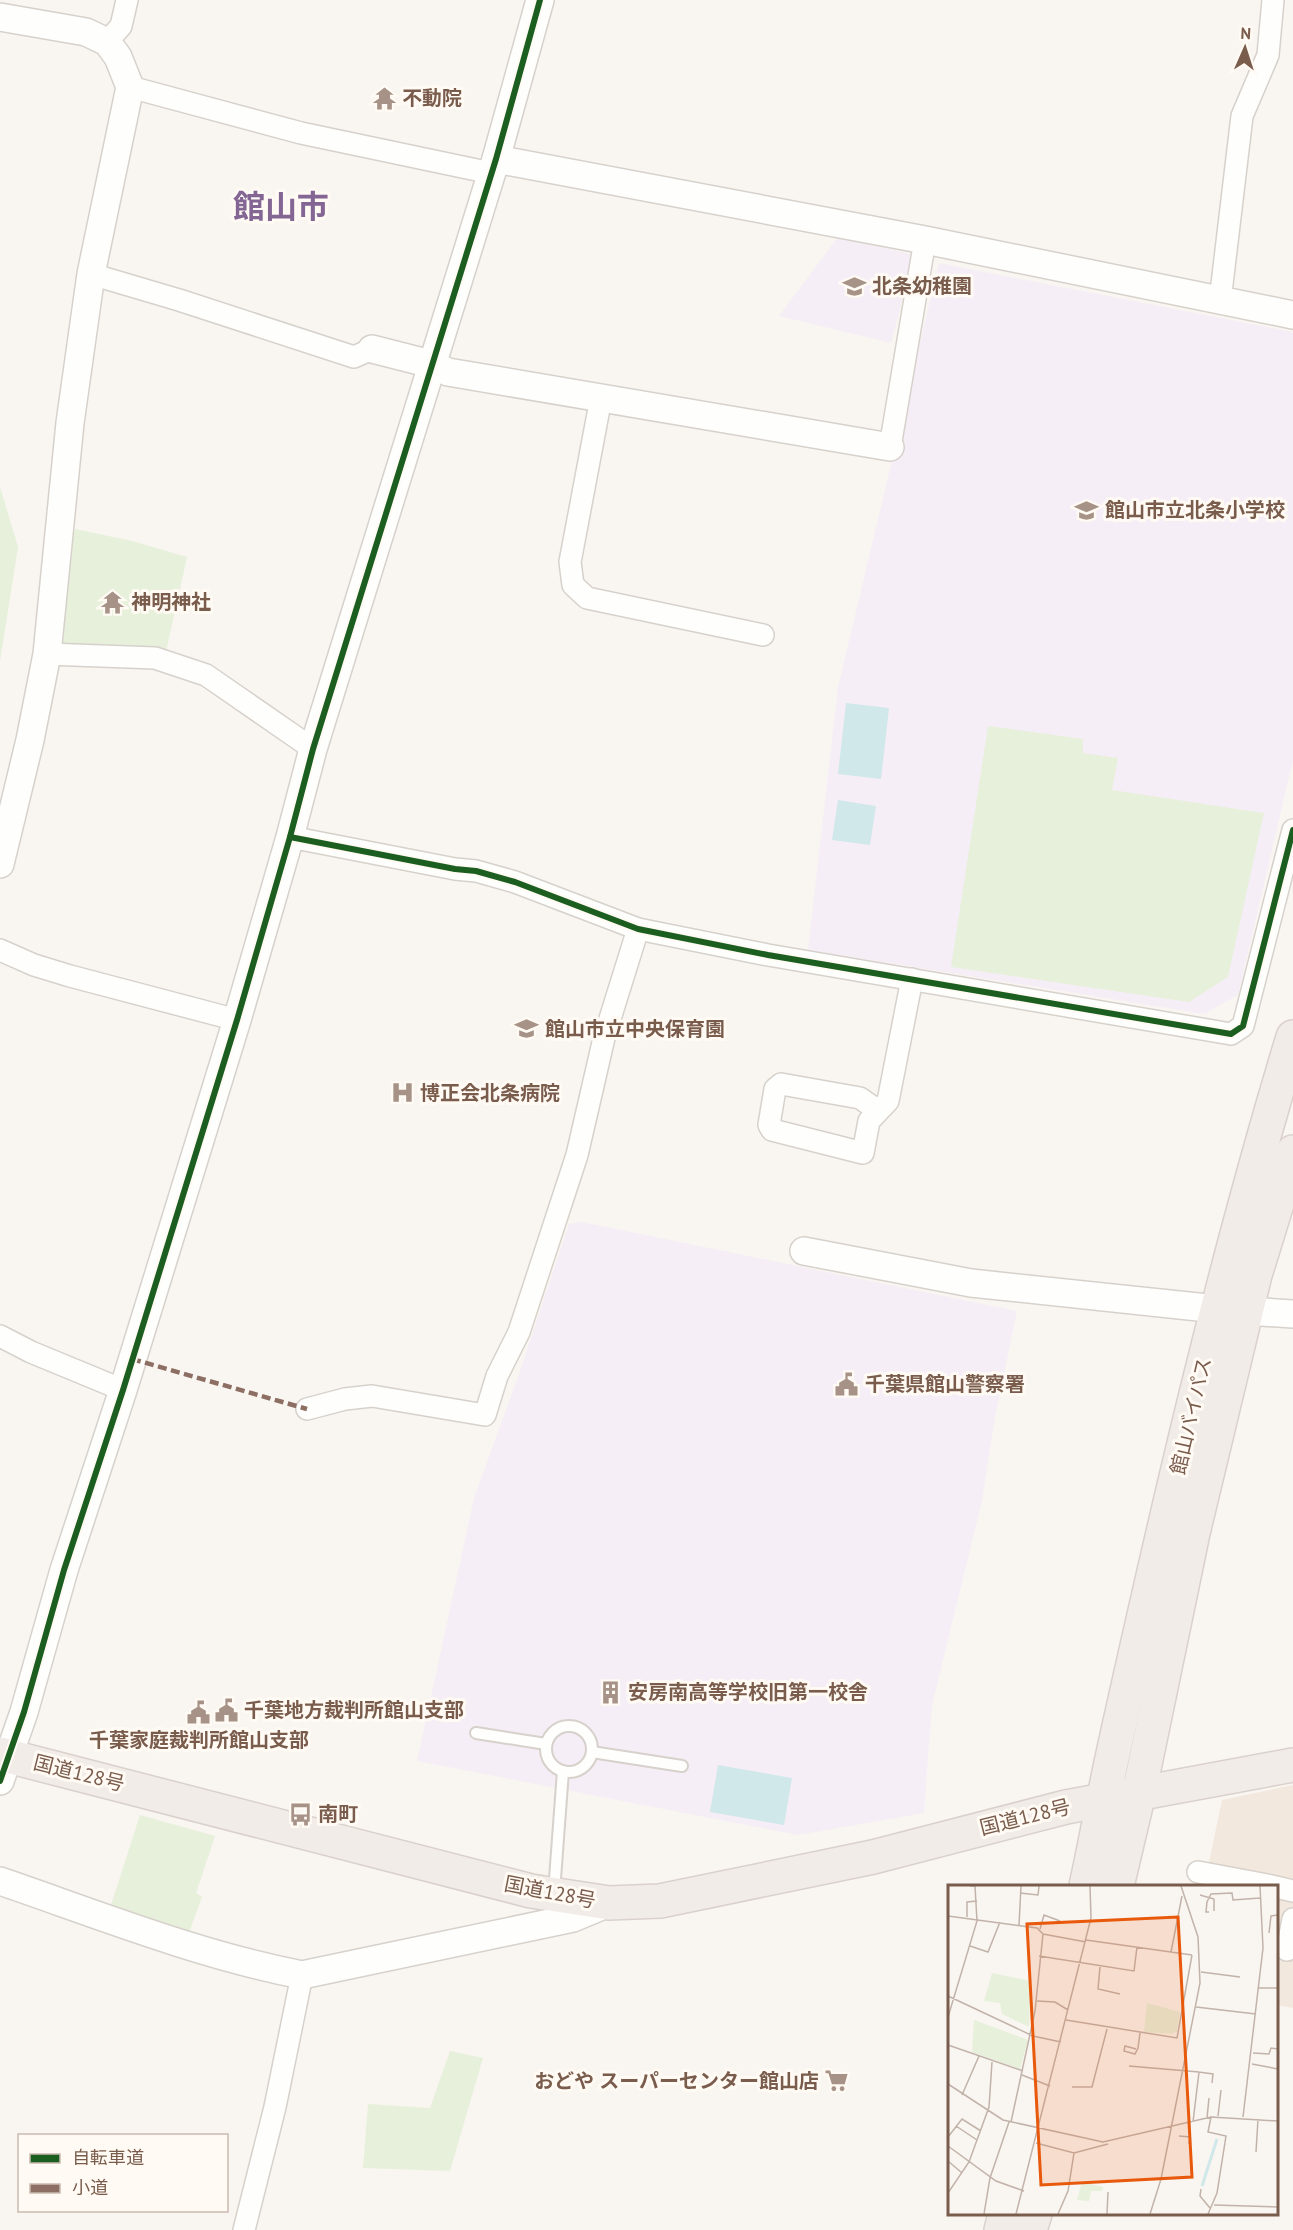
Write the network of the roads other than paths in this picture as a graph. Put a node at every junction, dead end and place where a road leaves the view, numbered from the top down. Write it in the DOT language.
graph roads {
  1 [pos="128,0"];
  2 [pos="540,0"];
  3 [pos="1273,0"];
  4 [pos="0,16"];
  5 [pos="107,42"];
  6 [pos="130,87"];
  7 [pos="493,166"];
  8 [pos="925,240"];
  9 [pos="91,274"];
  10 [pos="1220,301"];
  11 [pos="1293,315"];
  12 [pos="372,350"];
  13 [pos="431,364"];
  14 [pos="601,398"];
  15 [pos="890,447"];
  16 [pos="763,635"];
  17 [pos="47,654"];
  18 [pos="313,749"];
  19 [pos="1293,830"];
  20 [pos="290,837"];
  21 [pos="0,864"];
  22 [pos="638,929"];
  23 [pos="0,950"];
  24 [pos="912,979"];
  25 [pos="237,1020"];
  26 [pos="1293,1037"];
  27 [pos="877,1110"];
  28 [pos="1293,1152"];
  29 [pos="804,1251"];
  30 [pos="1232,1310"];
  31 [pos="1293,1314"];
  32 [pos="0,1336"];
  33 [pos="123,1389"];
  34 [pos="307,1409"];
  35 [pos="476,1733"];
  36 [pos="546,1744"];
  37 [pos="592,1752"];
  38 [pos="3,1764"];
  39 [pos="1293,1765"];
  40 [pos="682,1766"];
  41 [pos="563,1771"];
  42 [pos="1139,1792"];
  43 [pos="1104,1799"];
  44 [pos="1198,1872"];
  45 [pos="0,1881"];
  46 [pos="1086,1885"];
  47 [pos="1117,1885"];
  48 [pos="1262,1885"];
  49 [pos="1278,1887"];
  50 [pos="1293,1891"];
  51 [pos="554,1895"];
  52 [pos="609,1903"];
  53 [pos="1293,1919"];
  54 [pos="1286,1950"];
  55 [pos="302,1975"];
  56 [pos="1005,2215"];
  57 [pos="1035,2215"];
  58 [pos="244,2230"];
  59 [pos="1001,2230"];
  60 [pos="1030,2230"];
  1 -- 5 [label="street"];
  2 -- 7 [label="street"];
  3 -- 10 [label="street"];
  4 -- 5 [label="street"];
  5 -- 6 [label="street"];
  6 -- 7 [label="street"];
  6 -- 9 [label="street"];
  7 -- 8 [label="street"];
  7 -- 13 [label="street"];
  8 -- 10 [label="street"];
  8 -- 15 [label="street"];
  9 -- 12 [label="street"];
  9 -- 17 [label="street"];
  10 -- 11 [label="street"];
  12 -- 13 [label="street"];
  13 -- 14 [label="street"];
  13 -- 18 [label="street"];
  14 -- 15 [label="street"];
  14 -- 16 [label="street"];
  17 -- 18 [label="street"];
  17 -- 21 [label="street"];
  18 -- 20 [label="street"];
  19 -- 24 [label="street"];
  20 -- 22 [label="street"];
  20 -- 25 [label="street"];
  22 -- 24 [label="street"];
  22 -- 34 [label="street"];
  23 -- 25 [label="street"];
  24 -- 27 [label="street"];
  25 -- 33 [label="street"];
  26 -- 30 [label="highway, 館山バイパス"];
  27 -- 27 [label="street"];
  28 -- 30 [label="highway, 館山バイパス"];
  29 -- 30 [label="street"];
  30 -- 31 [label="street"];
  30 -- 42 [label="highway, 館山バイパス"];
  30 -- 43 [label="highway, 館山バイパス"];
  32 -- 33 [label="street"];
  33 -- 38 [label="street"];
  35 -- 36 [label="lane"];
  36 -- 37 [label="lane"];
  36 -- 41 [label="lane"];
  37 -- 40 [label="lane"];
  37 -- 41 [label="lane"];
  38 -- 51 [label="highway, 国道128号"];
  39 -- 42 [label="highway"];
  41 -- 51 [label="lane"];
  42 -- 43 [label="highway, 国道128号"];
  42 -- 47 [label="highway, 館山バイパス"];
  43 -- 46 [label="highway, 館山バイパス"];
  43 -- 52 [label="highway, 国道128号"];
  44 -- 48 [label="street"];
  45 -- 55 [label="street"];
  49 -- 50 [label="street"];
  51 -- 52 [label="highway, 国道128号"];
  52 -- 55 [label="street"];
  53 -- 54 [label="street"];
  55 -- 58 [label="street"];
  56 -- 59 [label="highway"];
  57 -- 60 [label="highway"];
}
